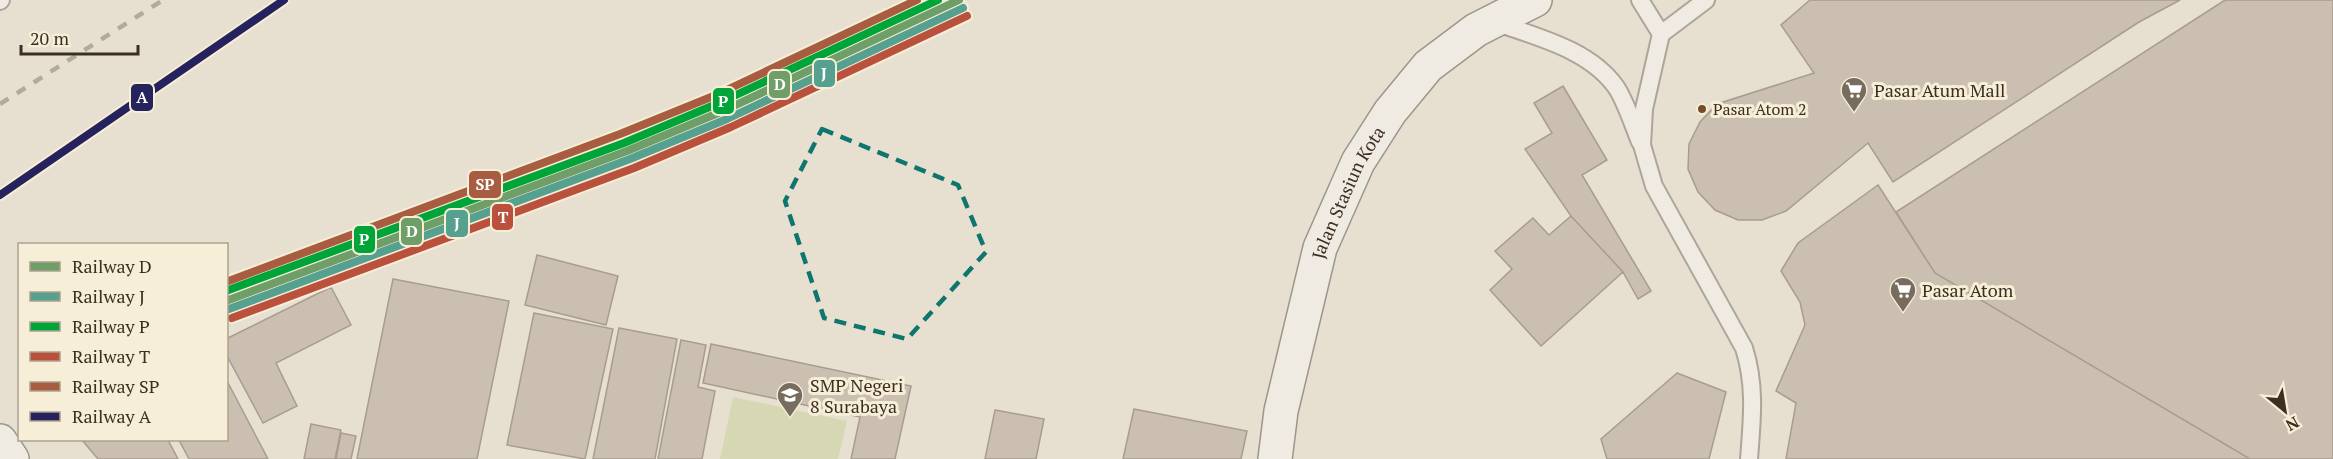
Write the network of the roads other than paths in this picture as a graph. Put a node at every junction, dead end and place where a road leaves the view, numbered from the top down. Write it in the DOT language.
graph roads {
  1 [pos="1534,0"];
  2 [pos="1640,0"];
  3 [pos="1706,0"];
  4 [pos="1492,21"];
  5 [pos="1661,34"];
  6 [pos="1642,145"];
  7 [pos="0,441"];
  8 [pos="12,459"];
  9 [pos="1275,459"];
  10 [pos="1749,459"];
  1 -- 4 [label="main road, Jalan Stasiun Kota"];
  2 -- 5 [label="lane"];
  3 -- 5 [label="lane"];
  4 -- 6 [label="lane"];
  4 -- 9 [label="main road, Jalan Stasiun Kota"];
  5 -- 6 [label="lane"];
  6 -- 10 [label="lane"];
  7 -- 8 [label="main road"];
}
